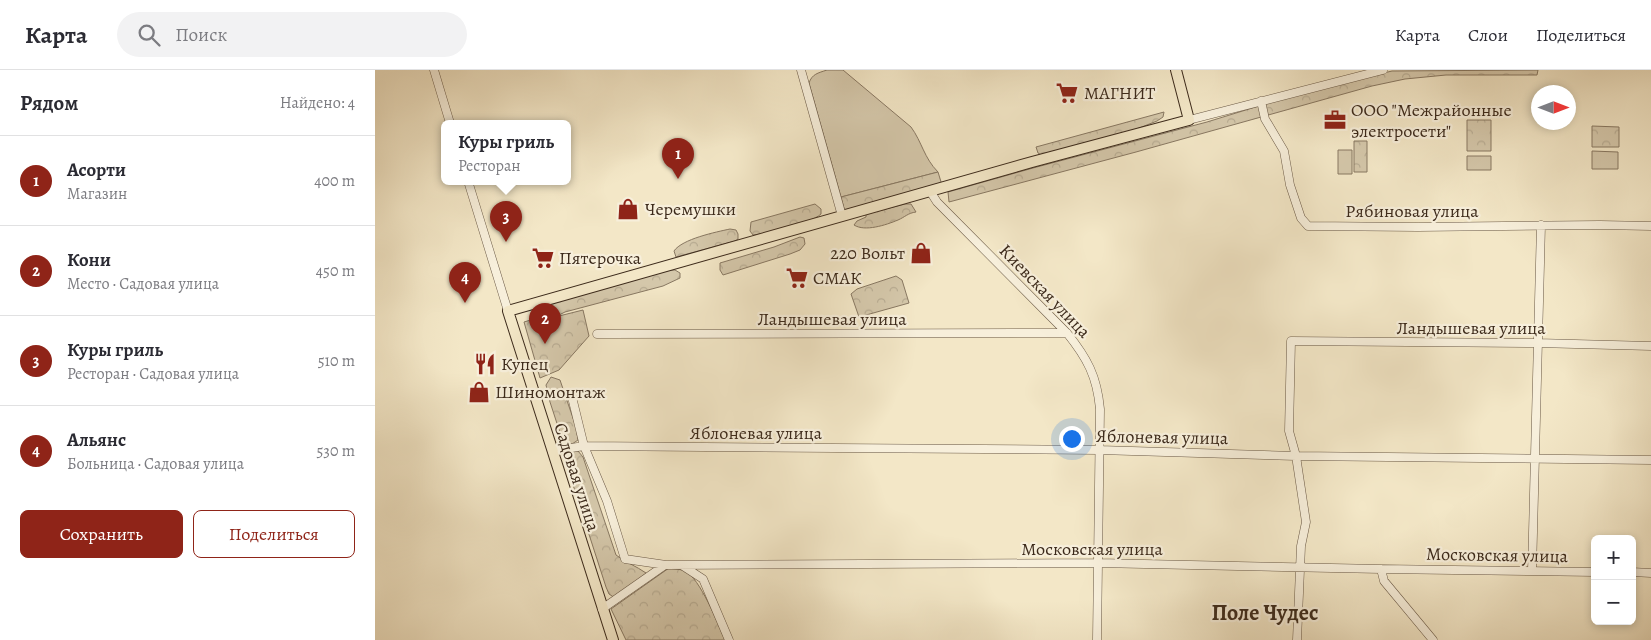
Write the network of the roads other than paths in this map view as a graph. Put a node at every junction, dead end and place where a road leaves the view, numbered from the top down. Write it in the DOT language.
graph roads {
  1 [pos="434,70"];
  2 [pos="801,70"];
  3 [pos="1176,70"];
  4 [pos="1383,70"];
  5 [pos="1261,101"];
  6 [pos="449,120"];
  7 [pos="1189,120"];
  8 [pos="468,185"];
  9 [pos="930,191"];
  10 [pos="842,216"];
  11 [pos="1541,225"];
  12 [pos="1651,226"];
  13 [pos="508,311"];
  14 [pos="1067,333"];
  15 [pos="597,334"];
  16 [pos="1537,343"];
  17 [pos="1651,346"];
  18 [pos="571,393"];
  19 [pos="585,446"];
  20 [pos="1099,450"];
  21 [pos="552,451"];
  22 [pos="1296,456"];
  23 [pos="1534,458"];
  24 [pos="1651,460"];
  25 [pos="1098,563"];
  26 [pos="665,565"];
  27 [pos="1300,567"];
  28 [pos="1381,569"];
  29 [pos="1532,570"];
  30 [pos="1591,572"];
  31 [pos="1636,572"];
  32 [pos="1651,573"];
  33 [pos="602,609"];
  34 [pos="613,640"];
  35 [pos="729,640"];
  36 [pos="1097,640"];
  37 [pos="1297,640"];
  38 [pos="1433,640"];
  1 -- 6 [label="street"];
  2 -- 10 [label="street"];
  3 -- 7 [label="main road"];
  4 -- 5 [label="street"];
  5 -- 7 [label="street"];
  5 -- 11 [label="street, Рябиновая улица"];
  7 -- 9 [label="main road"];
  8 -- 13 [label="street, Садовая улица"];
  9 -- 10 [label="main road"];
  9 -- 14 [label="street, Киевская улица"];
  10 -- 13 [label="main road"];
  11 -- 12 [label="street, Рябиновая улица"];
  11 -- 16 [label="street"];
  13 -- 21 [label="main road, Садовая улица"];
  14 -- 15 [label="street, Ландышевая улица"];
  14 -- 20 [label="street, Киевская улица"];
  16 -- 17 [label="street, Ландышевая улица"];
  16 -- 22 [label="street, Ландышевая улица"];
  16 -- 23 [label="street"];
  18 -- 19 [label="street"];
  19 -- 20 [label="street, Яблоневая улица"];
  19 -- 21 [label="street, Яблоневая улица"];
  19 -- 26 [label="street"];
  20 -- 22 [label="street, Яблоневая улица"];
  20 -- 25 [label="street, Киевская улица"];
  21 -- 33 [label="main road, Садовая улица"];
  22 -- 23 [label="street, Яблоневая улица"];
  22 -- 27 [label="street"];
  23 -- 24 [label="street, Яблоневая улица"];
  23 -- 29 [label="street"];
  25 -- 26 [label="street, Московская улица"];
  25 -- 27 [label="street, Московская улица"];
  25 -- 36 [label="street, Киевская улица"];
  26 -- 33 [label="street"];
  26 -- 35 [label="street"];
  27 -- 28 [label="street, Московская улица"];
  27 -- 37 [label="street"];
  28 -- 29 [label="street, Московская улица"];
  28 -- 38 [label="street"];
  29 -- 30 [label="street, Московская улица"];
  31 -- 32 [label="street"];
  33 -- 34 [label="main road, Садовая улица"];
}
